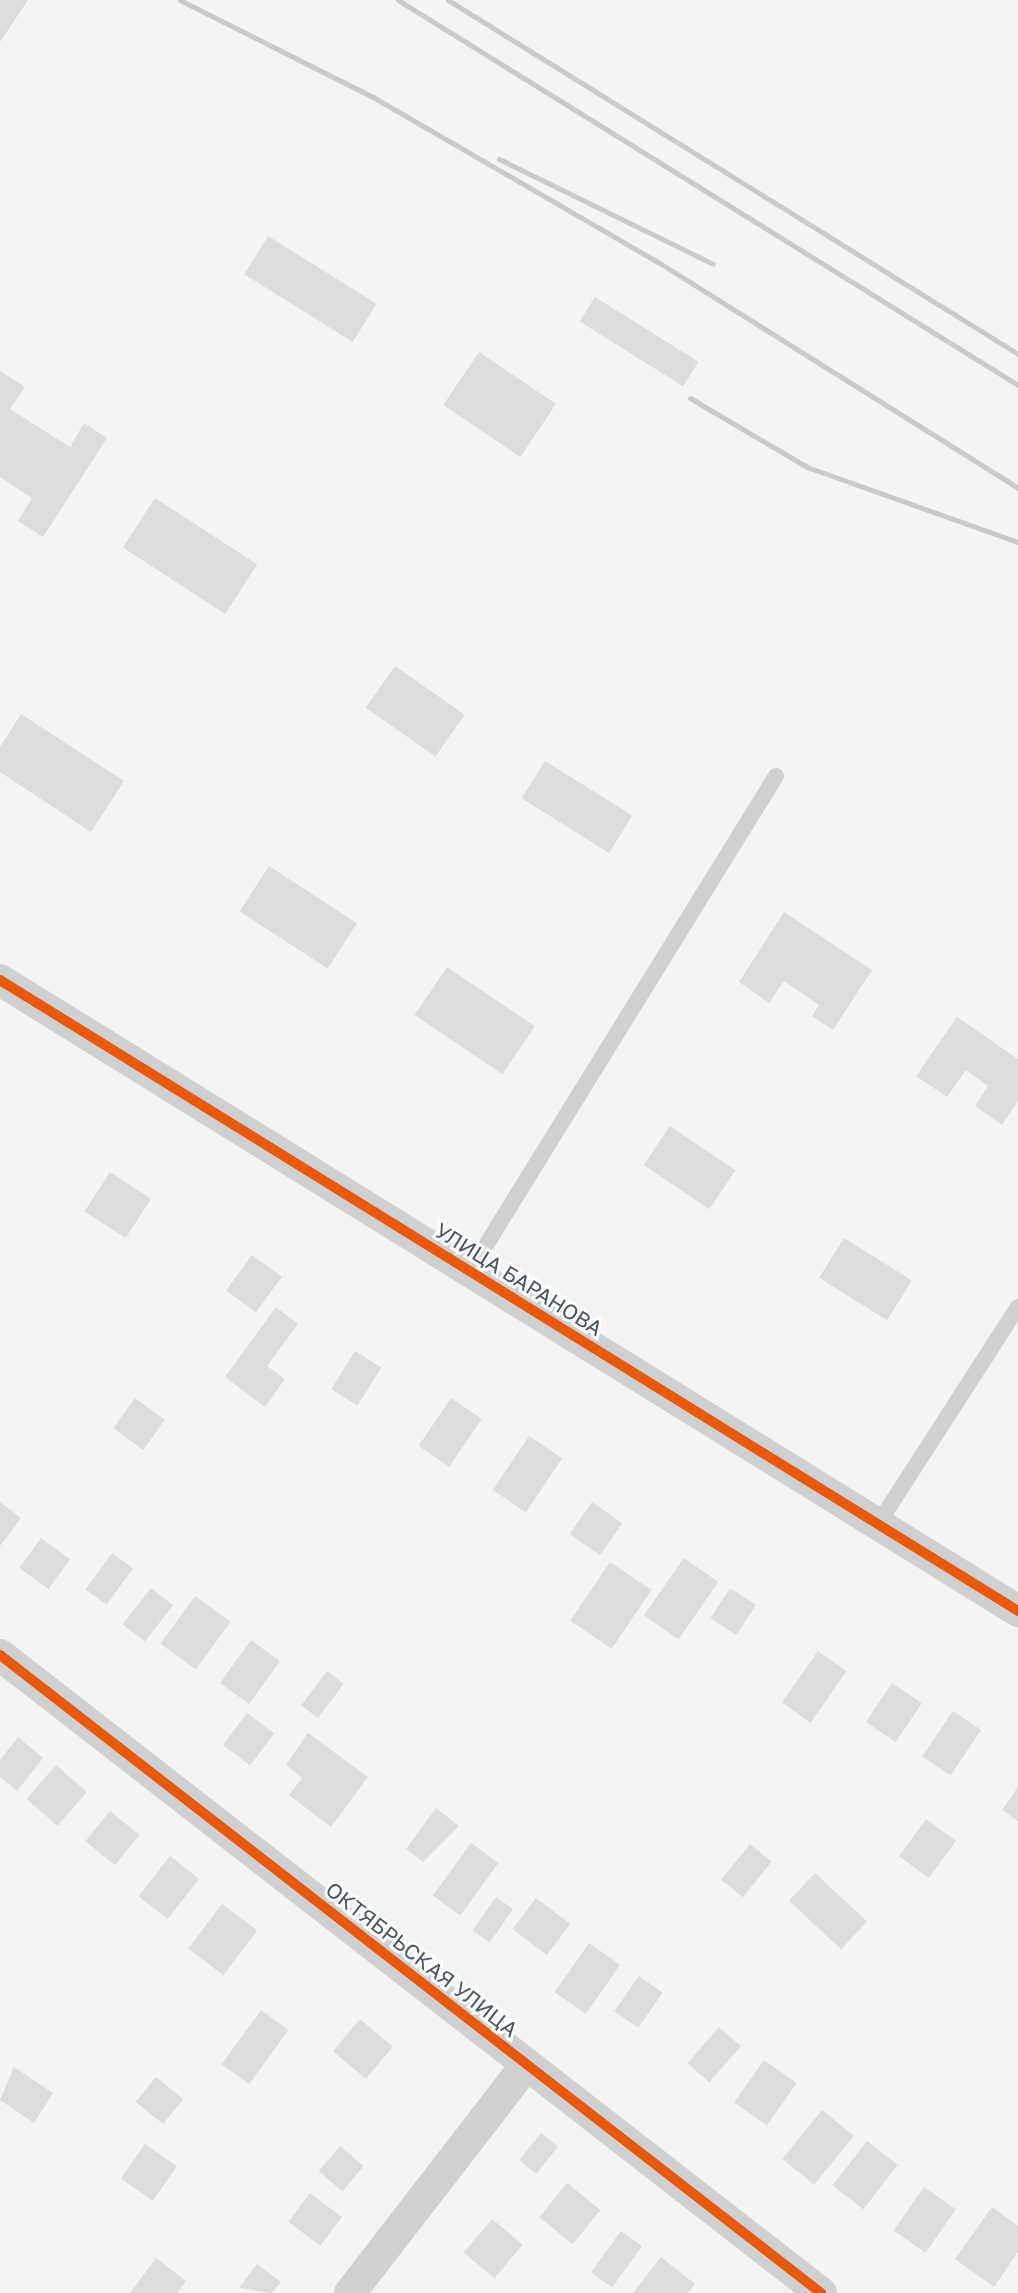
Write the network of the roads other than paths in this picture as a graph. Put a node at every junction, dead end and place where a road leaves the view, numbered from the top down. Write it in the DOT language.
graph roads {
  1 [pos="776,776"];
  2 [pos="0,980"];
  3 [pos="470,1271"];
  4 [pos="1018,1307"];
  5 [pos="878,1524"];
  6 [pos="1018,1611"];
  7 [pos="0,1655"];
  8 [pos="526,2065"];
  9 [pos="350,2293"];
  10 [pos="821,2293"];
  1 -- 3 [label="lane"];
  2 -- 3 [label="street, УЛИЦА БАРАНОВА"];
  3 -- 5 [label="street, УЛИЦА БАРАНОВА"];
  4 -- 5 [label="lane"];
  5 -- 6 [label="street, УЛИЦА БАРАНОВА"];
  7 -- 8 [label="street, ОКТЯБРЬСКАЯ УЛИЦА"];
  8 -- 9 [label="street"];
  8 -- 10 [label="street, ОКТЯБРЬСКАЯ УЛИЦА"];
}
